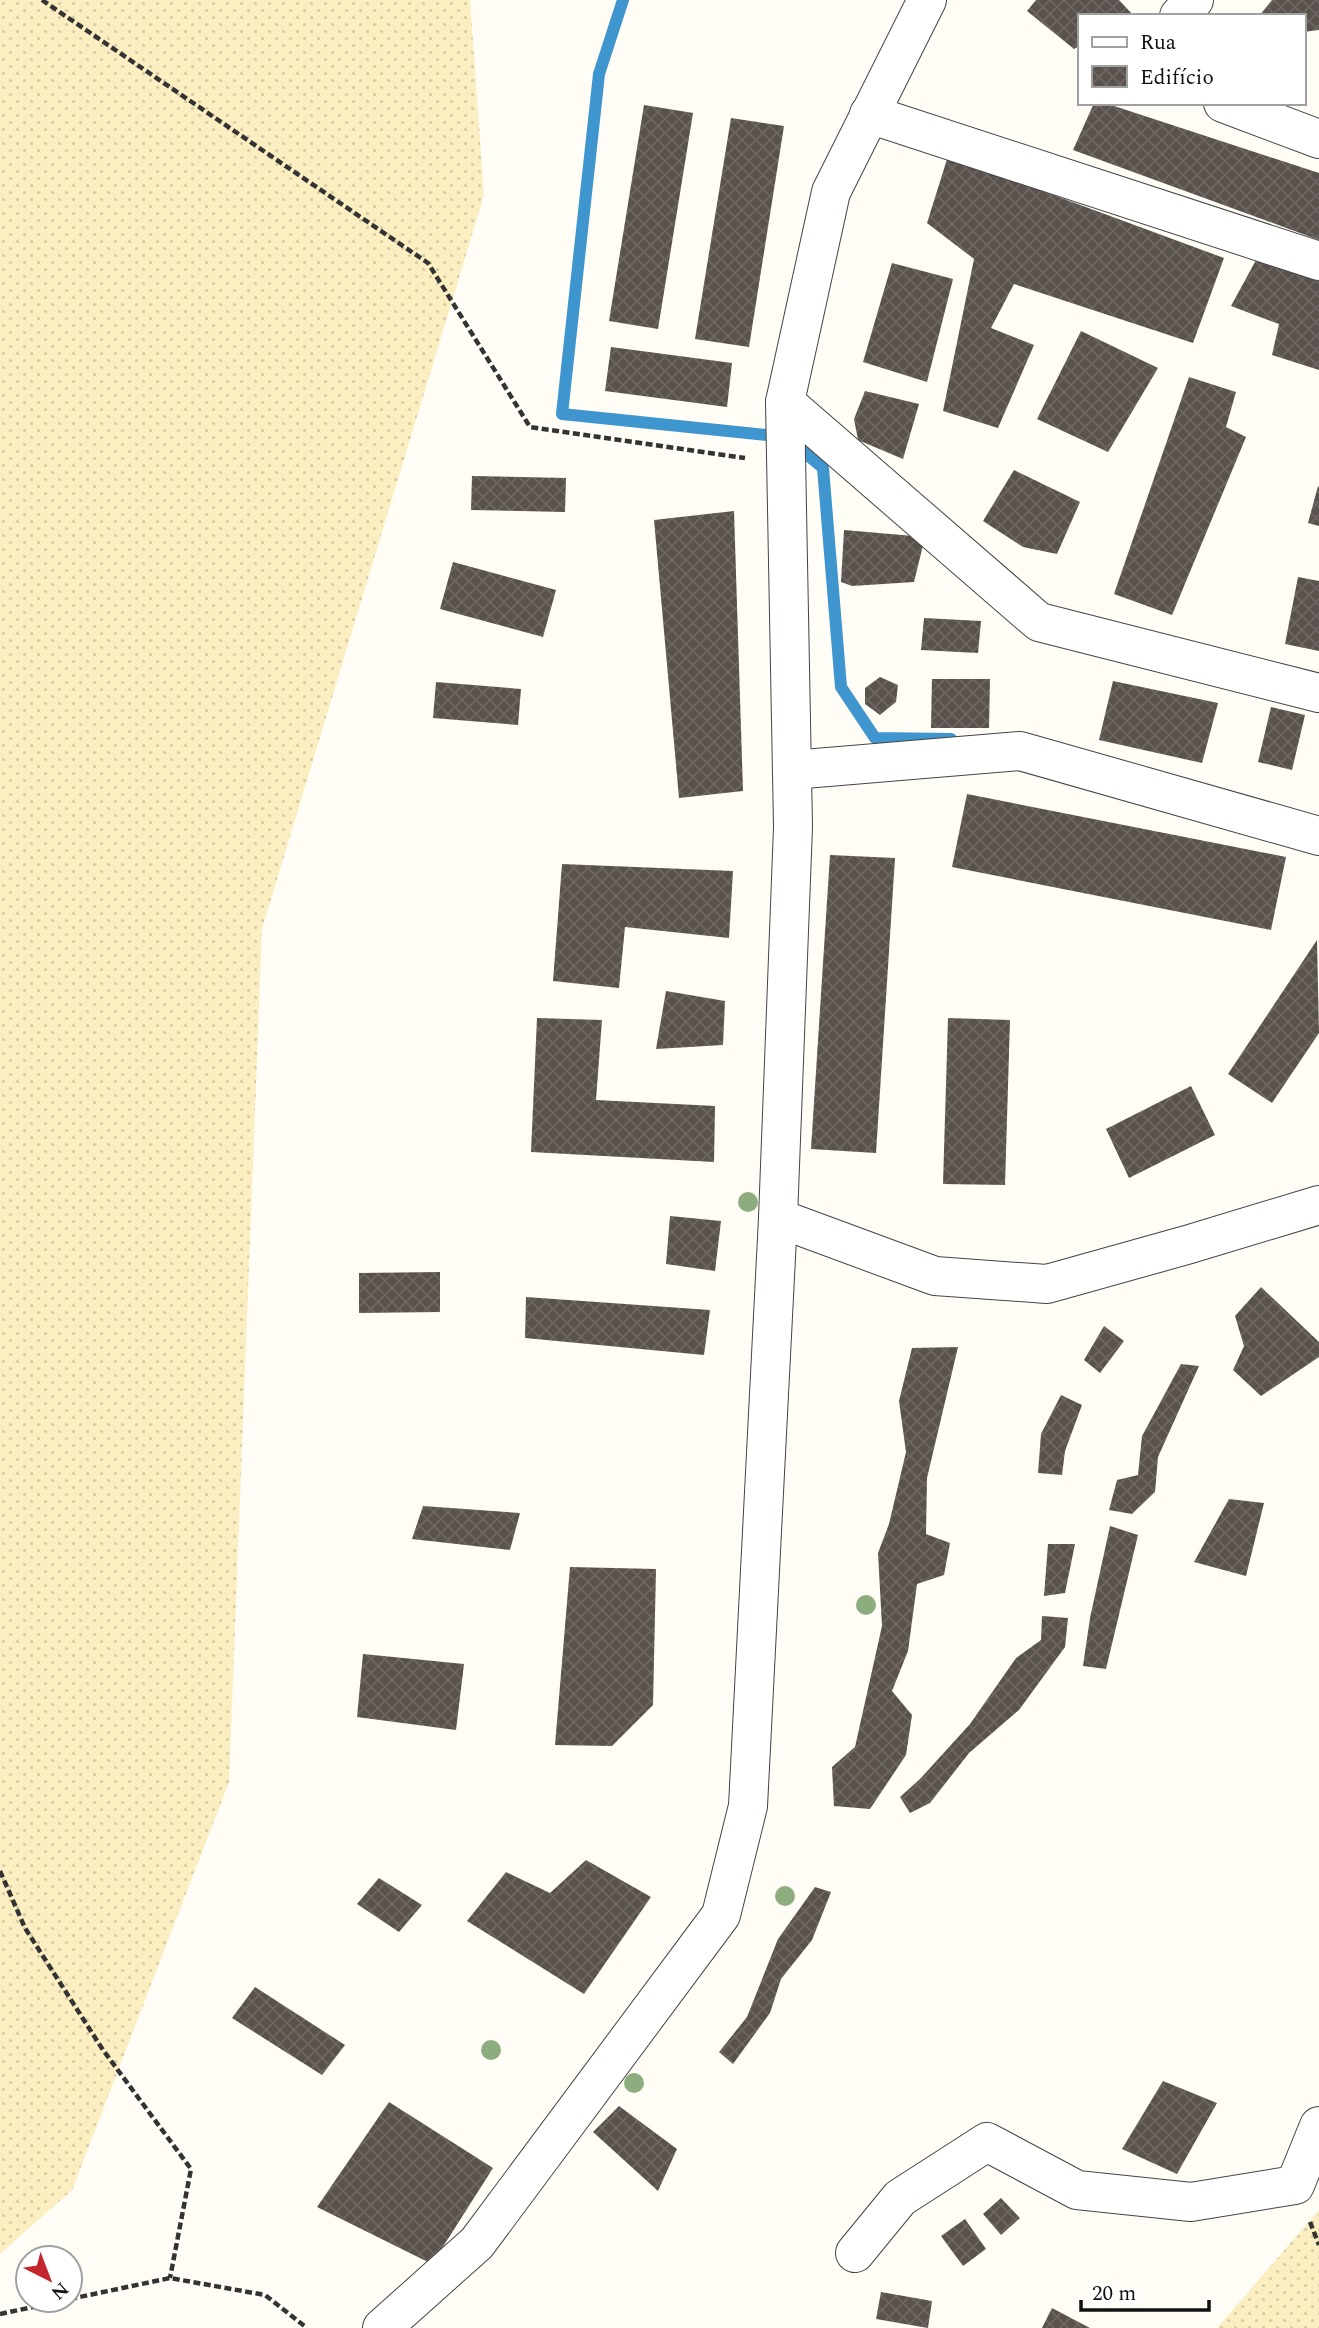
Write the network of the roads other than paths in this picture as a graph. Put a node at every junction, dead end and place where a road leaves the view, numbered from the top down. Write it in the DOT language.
graph roads {
  1 [pos="927,0"];
  2 [pos="1194,0"];
  3 [pos="1181,14"];
  4 [pos="1228,105"];
  5 [pos="869,114"];
  6 [pos="1319,139"];
  7 [pos="1319,261"];
  8 [pos="785,402"];
  9 [pos="1319,693"];
  10 [pos="792,770"];
  11 [pos="1319,836"];
  12 [pos="1319,1205"];
  13 [pos="778,1218"];
  14 [pos="1319,2126"];
  15 [pos="855,2253"];
  16 [pos="382,2328"];
  1 -- 5 [label="street"];
  2 -- 3 [label="street"];
  4 -- 6 [label="street"];
  5 -- 7 [label="street"];
  5 -- 8 [label="street"];
  8 -- 9 [label="street"];
  8 -- 10 [label="street"];
  10 -- 11 [label="street"];
  10 -- 13 [label="street"];
  12 -- 13 [label="street"];
  13 -- 16 [label="street"];
  14 -- 15 [label="street"];
}
